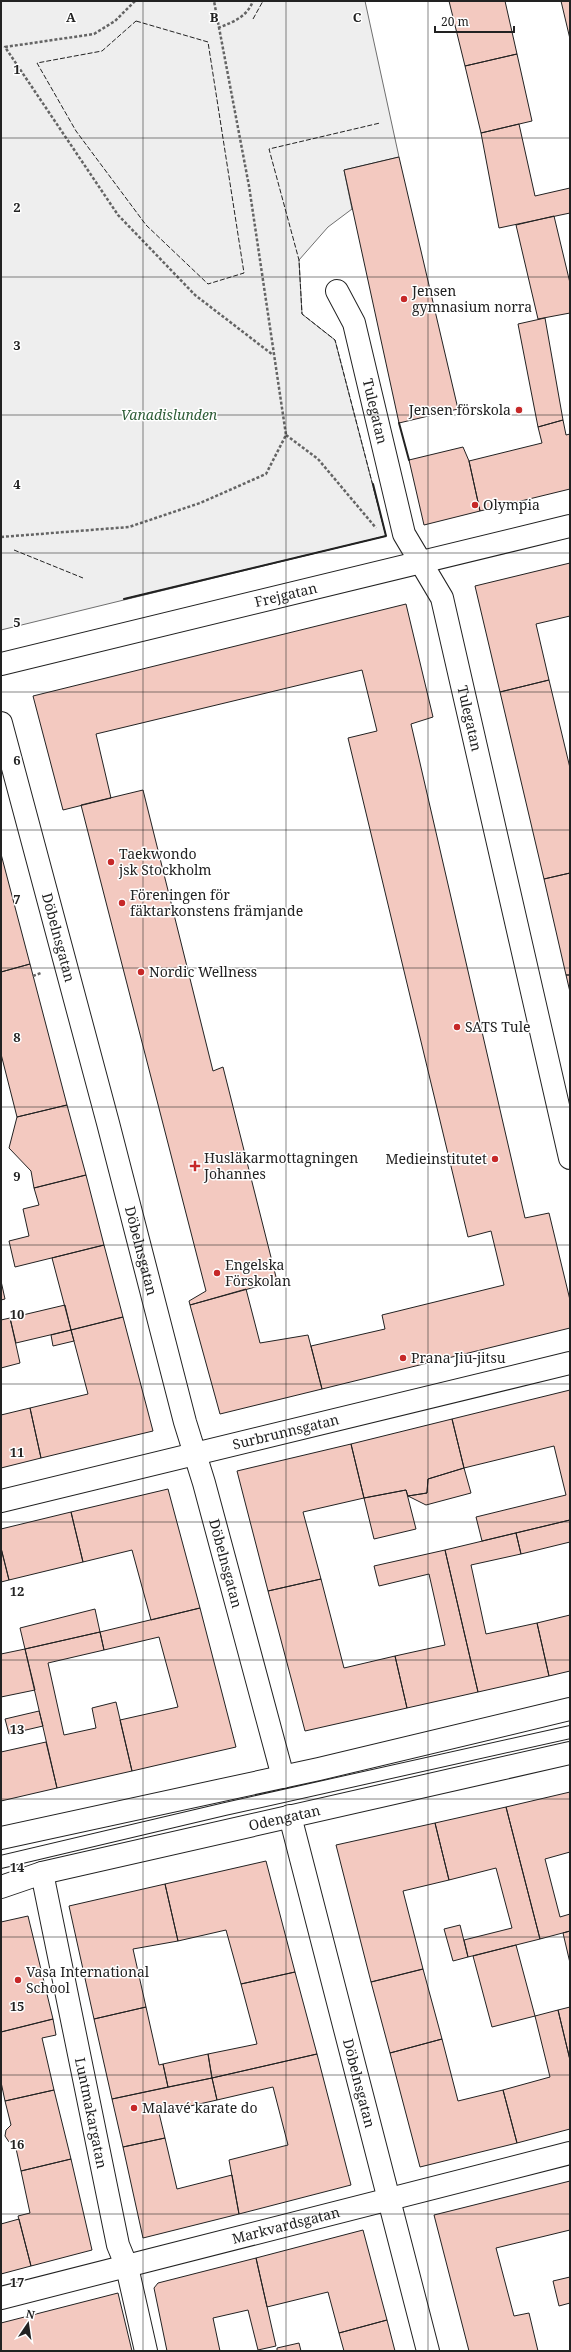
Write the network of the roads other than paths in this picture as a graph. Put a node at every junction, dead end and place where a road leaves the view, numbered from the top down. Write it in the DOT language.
graph roads {
  1 [pos="336,291"];
  2 [pos="570,526"];
  3 [pos="421,563"];
  4 [pos="1,664"];
  5 [pos="1,723"];
  6 [pos="570,1158"];
  7 [pos="570,1363"];
  8 [pos="194,1455"];
  9 [pos="1,1501"];
  10 [pos="570,1709"];
  11 [pos="570,1732"];
  12 [pos="570,1753"];
  13 [pos="283,1777"];
  14 [pos="290,1816"];
  15 [pos="1,1838"];
  16 [pos="1,1862"];
  17 [pos="42,1873"];
  18 [pos="1,1887"];
  19 [pos="570,2153"];
  20 [pos="387,2200"];
  21 [pos="127,2268"];
  22 [pos="1,2298"];
  23 [pos="146,2351"];
  24 [pos="428,2351"];
  1 -- 3 [label="street, Tulegatan"];
  2 -- 3 [label="street, Frejgatan"];
  3 -- 4 [label="street, Frejgatan"];
  3 -- 6 [label="street, Tulegatan"];
  5 -- 8 [label="street, Döbelnsgatan"];
  7 -- 8 [label="street, Surbrunnsgatan"];
  8 -- 9 [label="street, Surbrunnsgatan"];
  8 -- 13 [label="street, Döbelnsgatan"];
  10 -- 13 [label="street"];
  11 -- 16 [label="lane, Odengatan"];
  12 -- 14 [label="street, Odengatan"];
  13 -- 15 [label="street"];
  14 -- 17 [label="street, Odengatan"];
  14 -- 20 [label="street, Döbelnsgatan"];
  17 -- 18 [label="street, Odengatan"];
  17 -- 21 [label="street, Luntmakargatan"];
  19 -- 20 [label="street, Markvardsgatan"];
  20 -- 21 [label="street, Markvardsgatan"];
  20 -- 24 [label="street, Döbelnsgatan"];
  21 -- 22 [label="street, Markvardsgatan"];
  21 -- 23 [label="street, Luntmakargatan"];
}
